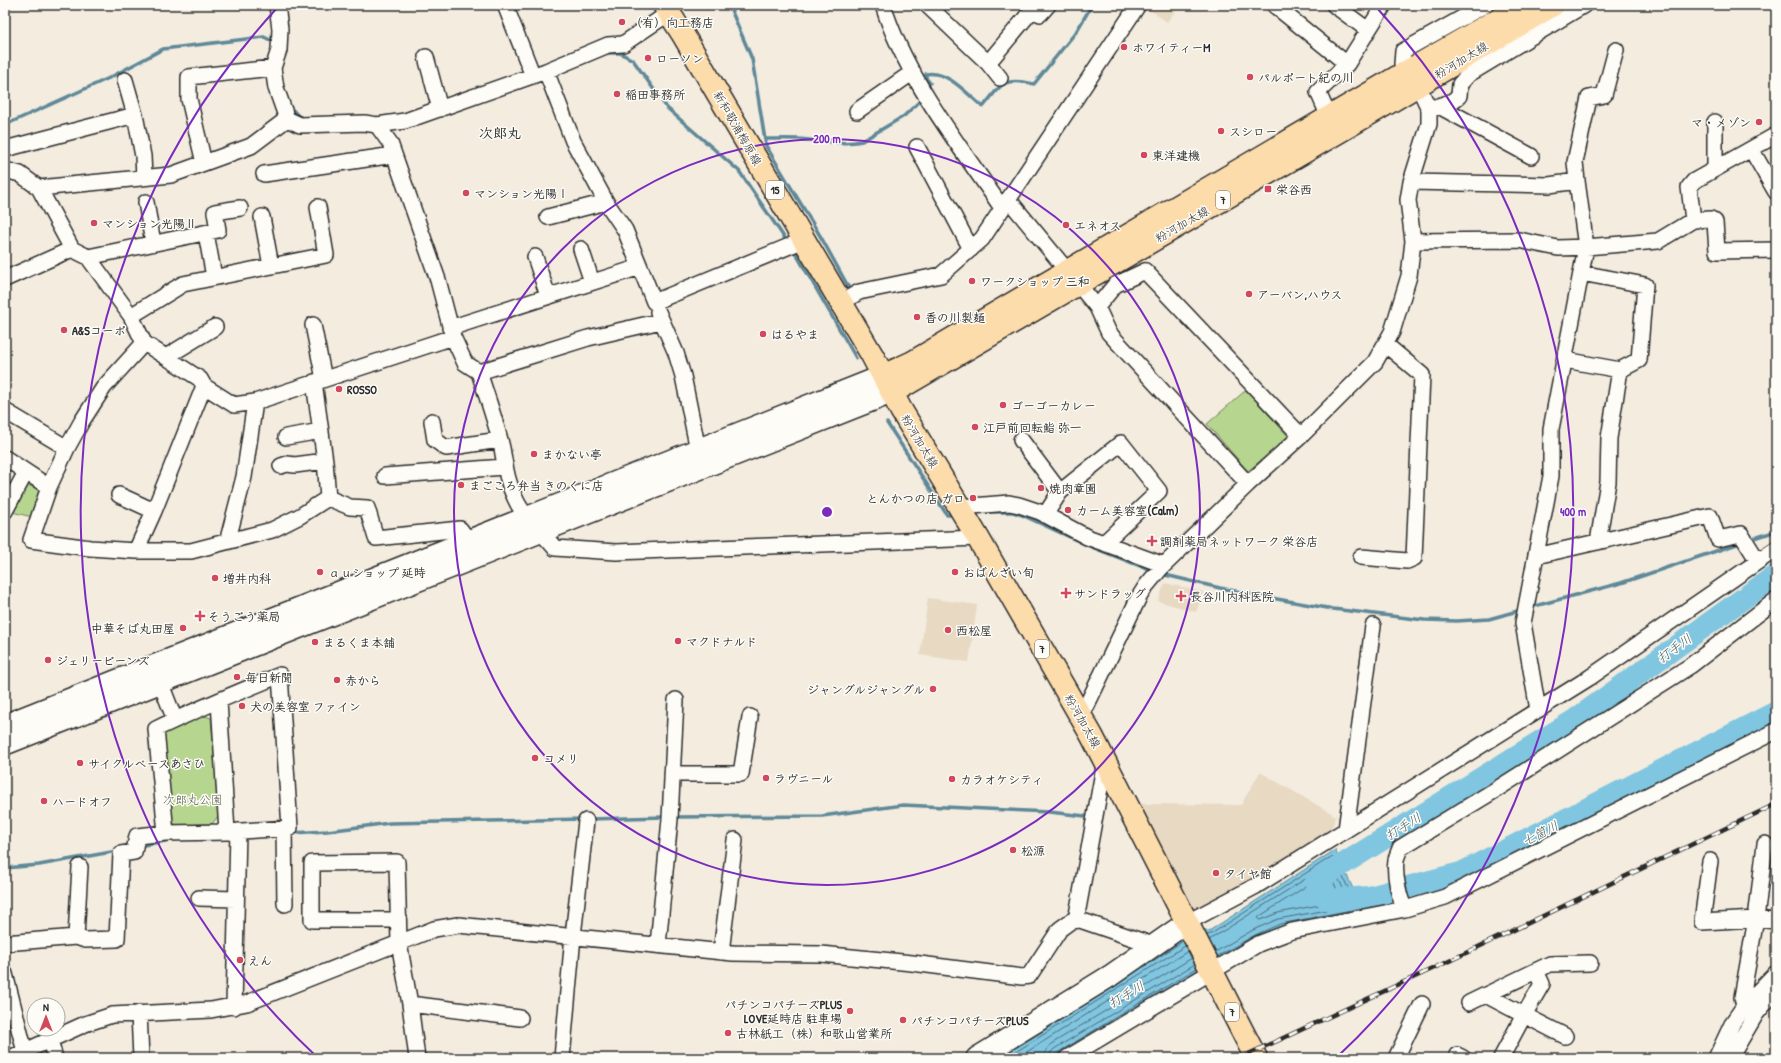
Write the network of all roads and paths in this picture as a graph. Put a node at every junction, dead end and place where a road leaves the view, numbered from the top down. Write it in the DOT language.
graph roads {
  1 [pos="276,5"];
  2 [pos="507,5"];
  3 [pos="883,5"];
  4 [pos="927,5"];
  5 [pos="1048,5"];
  6 [pos="1138,5"];
  7 [pos="1274,5"];
  8 [pos="1334,5"];
  9 [pos="1384,5"];
  10 [pos="1523,5"];
  11 [pos="1552,5"];
  12 [pos="1584,5"];
  13 [pos="1479,7"];
  14 [pos="666,9"];
  15 [pos="1368,30"];
  16 [pos="1616,50"];
  17 [pos="426,57"];
  18 [pos="988,63"];
  19 [pos="1347,64"];
  20 [pos="273,68"];
  21 [pos="913,72"];
  22 [pos="544,75"];
  23 [pos="1000,78"];
  24 [pos="1411,79"];
  25 [pos="125,80"];
  26 [pos="1434,108"];
  27 [pos="440,109"];
  28 [pos="857,111"];
  29 [pos="135,115"];
  30 [pos="1329,117"];
  31 [pos="287,119"];
  32 [pos="1715,122"];
  33 [pos="377,125"];
  34 [pos="1776,135"];
  35 [pos="917,147"];
  36 [pos="1751,149"];
  37 [pos="5,150"];
  38 [pos="394,155"];
  39 [pos="1531,156"];
  40 [pos="204,164"];
  41 [pos="5,170"];
  42 [pos="1715,170"];
  43 [pos="264,174"];
  44 [pos="144,177"];
  45 [pos="1411,182"];
  46 [pos="1577,182"];
  47 [pos="39,188"];
  48 [pos="1776,192"];
  49 [pos="146,202"];
  50 [pos="606,202"];
  51 [pos="1005,203"];
  52 [pos="318,206"];
  53 [pos="240,208"];
  54 [pos="262,217"];
  55 [pos="548,217"];
  56 [pos="1693,220"];
  57 [pos="206,233"];
  58 [pos="804,240"];
  59 [pos="1413,241"];
  60 [pos="153,243"];
  61 [pos="1586,247"];
  62 [pos="72,249"];
  63 [pos="580,249"];
  64 [pos="971,249"];
  65 [pos="1776,250"];
  66 [pos="88,257"];
  67 [pos="535,257"];
  68 [pos="271,266"];
  69 [pos="640,267"];
  70 [pos="1581,273"];
  71 [pos="214,277"];
  72 [pos="1073,277"];
  73 [pos="5,280"];
  74 [pos="592,282"];
  75 [pos="548,296"];
  76 [pos="654,302"];
  77 [pos="840,303"];
  78 [pos="1097,307"];
  79 [pos="131,316"];
  80 [pos="661,321"];
  81 [pos="313,325"];
  82 [pos="215,327"];
  83 [pos="452,332"];
  84 [pos="144,343"];
  85 [pos="1385,344"];
  86 [pos="166,357"];
  87 [pos="1564,360"];
  88 [pos="1620,370"];
  89 [pos="479,372"];
  90 [pos="319,380"];
  91 [pos="888,384"];
  92 [pos="204,386"];
  93 [pos="255,402"];
  94 [pos="5,411"];
  95 [pos="432,421"];
  96 [pos="321,431"];
  97 [pos="1301,436"];
  98 [pos="286,437"];
  99 [pos="499,440"];
  100 [pos="1021,440"];
  101 [pos="67,448"];
  102 [pos="5,458"];
  103 [pos="700,460"];
  104 [pos="325,461"];
  105 [pos="281,466"];
  106 [pos="504,467"];
  107 [pos="26,472"];
  108 [pos="385,476"];
  109 [pos="1248,484"];
  110 [pos="49,487"];
  111 [pos="1060,492"];
  112 [pos="119,495"];
  113 [pos="328,498"];
  114 [pos="960,507"];
  115 [pos="5,511"];
  116 [pos="154,511"];
  117 [pos="1045,515"];
  118 [pos="527,518"];
  119 [pos="543,532"];
  120 [pos="229,535"];
  121 [pos="978,538"];
  122 [pos="469,542"];
  123 [pos="1598,542"];
  124 [pos="1104,543"];
  125 [pos="1776,549"];
  126 [pos="136,551"];
  127 [pos="1536,556"];
  128 [pos="1361,557"];
  129 [pos="1758,561"];
  130 [pos="1160,570"];
  131 [pos="392,581"];
  132 [pos="1776,600"];
  133 [pos="1373,626"];
  134 [pos="157,674"];
  135 [pos="676,700"];
  136 [pos="219,701"];
  137 [pos="1538,710"];
  138 [pos="750,717"];
  139 [pos="1081,717"];
  140 [pos="175,720"];
  141 [pos="5,725"];
  142 [pos="1776,731"];
  143 [pos="5,744"];
  144 [pos="1105,761"];
  145 [pos="672,774"];
  146 [pos="586,821"];
  147 [pos="1346,830"];
  148 [pos="284,832"];
  149 [pos="166,833"];
  150 [pos="235,834"];
  151 [pos="735,840"];
  152 [pos="1765,844"];
  153 [pos="1710,861"];
  154 [pos="80,867"];
  155 [pos="199,898"];
  156 [pos="236,899"];
  157 [pos="285,904"];
  158 [pos="1403,905"];
  159 [pos="1756,919"];
  160 [pos="398,920"];
  161 [pos="1076,920"];
  162 [pos="1776,921"];
  163 [pos="1188,926"];
  164 [pos="573,936"];
  165 [pos="76,937"];
  166 [pos="5,943"];
  167 [pos="399,943"];
  168 [pos="658,945"];
  169 [pos="1153,945"];
  170 [pos="721,952"];
  171 [pos="1590,963"];
  172 [pos="1210,969"];
  173 [pos="1536,971"];
  174 [pos="1776,973"];
  175 [pos="5,974"];
  176 [pos="1766,994"];
  177 [pos="1486,995"];
  178 [pos="1469,1003"];
  179 [pos="410,1004"];
  180 [pos="1422,1004"];
  181 [pos="1744,1006"];
  182 [pos="234,1007"];
  183 [pos="140,1013"];
  184 [pos="1524,1016"];
  185 [pos="520,1018"];
  186 [pos="1565,1036"];
  187 [pos="50,1040"];
  188 [pos="25,1052"];
  189 [pos="10,1058"];
  190 [pos="55,1058"];
  191 [pos="141,1058"];
  192 [pos="417,1058"];
  193 [pos="562,1058"];
  194 [pos="977,1058"];
  195 [pos="1068,1058"];
  196 [pos="1256,1058"];
  197 [pos="1396,1058"];
  198 [pos="1501,1058"];
  199 [pos="1716,1058"];
  200 [pos="1730,1058"];
  1 -- 20 [label="street"];
  2 -- 22 [label="street"];
  3 -- 21 [label="street"];
  4 -- 18 [label="street"];
  5 -- 18 [label="street"];
  6 -- 51 [label="street"];
  7 -- 19 [label="street"];
  8 -- 15 [label="street"];
  9 -- 15 [label="street"];
  10 -- 24 [label="main road, 粉河加太線 / 7"];
  11 -- 24 [label="main road, 粉河加太線 / 7"];
  12 -- 26 [label="street"];
  13 -- 24 [label="street"];
  14 -- 22 [label="street"];
  14 -- 58 [label="main road, 新和歌浦梅原線 / 15"];
  15 -- 19 [label="street"];
  16 -- 46 [label="street"];
  17 -- 27 [label="street"];
  18 -- 23 [label="street"];
  19 -- 30 [label="street"];
  20 -- 31 [label="street"];
  20 -- 40 [label="street"];
  21 -- 28 [label="street"];
  21 -- 51 [label="street"];
  22 -- 27 [label="street"];
  22 -- 50 [label="street"];
  24 -- 26 [label="street"];
  24 -- 30 [label="main road, 粉河加太線 / 7"];
  24 -- 72 [label="main road, 粉河加太線 / 7"];
  25 -- 29 [label="street"];
  26 -- 39 [label="street"];
  26 -- 45 [label="street"];
  27 -- 33 [label="street"];
  29 -- 37 [label="street"];
  29 -- 44 [label="street"];
  30 -- 72 [label="main road, 粉河加太線 / 7"];
  31 -- 33 [label="street"];
  31 -- 40 [label="street"];
  32 -- 42 [label="street"];
  33 -- 38 [label="street"];
  34 -- 36 [label="street"];
  35 -- 64 [label="street"];
  36 -- 42 [label="street"];
  36 -- 48 [label="street"];
  38 -- 43 [label="street"];
  38 -- 83 [label="street"];
  40 -- 44 [label="street"];
  41 -- 47 [label="street"];
  42 -- 56 [label="street"];
  44 -- 47 [label="street"];
  45 -- 46 [label="street"];
  45 -- 59 [label="street"];
  46 -- 61 [label="street"];
  47 -- 62 [label="street"];
  49 -- 60 [label="street"];
  50 -- 55 [label="street"];
  50 -- 69 [label="street"];
  51 -- 64 [label="street"];
  51 -- 72 [label="street"];
  52 -- 68 [label="street"];
  53 -- 57 [label="street"];
  54 -- 68 [label="street"];
  56 -- 61 [label="street"];
  56 -- 65 [label="street"];
  57 -- 60 [label="street"];
  57 -- 71 [label="street"];
  58 -- 76 [label="street"];
  58 -- 77 [label="main road, 新和歌浦梅原線 / 15"];
  59 -- 61 [label="street"];
  59 -- 85 [label="street"];
  60 -- 66 [label="street"];
  61 -- 70 [label="street"];
  62 -- 66 [label="street"];
  62 -- 73 [label="street"];
  63 -- 74 [label="street"];
  64 -- 77 [label="street"];
  66 -- 79 [label="street"];
  67 -- 75 [label="street"];
  68 -- 71 [label="street"];
  69 -- 74 [label="street"];
  69 -- 76 [label="street"];
  70 -- 87 [label="street"];
  70 -- 88 [label="street"];
  71 -- 79 [label="street"];
  72 -- 78 [label="street"];
  72 -- 91 [label="main road, 粉河加太線 / 7"];
  74 -- 75 [label="street"];
  75 -- 83 [label="street"];
  76 -- 80 [label="street"];
  77 -- 91 [label="main road, 新和歌浦梅原線 / 15"];
  78 -- 97 [label="street"];
  78 -- 109 [label="street"];
  79 -- 84 [label="street"];
  80 -- 89 [label="street"];
  80 -- 103 [label="street"];
  81 -- 90 [label="street"];
  82 -- 86 [label="street"];
  83 -- 89 [label="street"];
  83 -- 90 [label="street"];
  84 -- 86 [label="street"];
  84 -- 101 [label="street"];
  85 -- 97 [label="street"];
  85 -- 128 [label="street"];
  86 -- 92 [label="street"];
  87 -- 88 [label="street"];
  87 -- 127 [label="street"];
  88 -- 123 [label="street"];
  89 -- 99 [label="street"];
  90 -- 93 [label="street"];
  90 -- 96 [label="street"];
  91 -- 103 [label="street"];
  91 -- 114 [label="main road, 粉河加太線 / 7"];
  92 -- 93 [label="street"];
  92 -- 116 [label="street"];
  93 -- 120 [label="street"];
  94 -- 101 [label="street"];
  95 -- 99 [label="street"];
  96 -- 98 [label="street"];
  96 -- 104 [label="street"];
  97 -- 109 [label="street"];
  99 -- 106 [label="street"];
  100 -- 111 [label="street"];
  101 -- 110 [label="street"];
  102 -- 107 [label="street"];
  103 -- 118 [label="street"];
  103 -- 119 [label="street"];
  104 -- 105 [label="street"];
  104 -- 113 [label="street"];
  106 -- 108 [label="street"];
  106 -- 118 [label="street"];
  107 -- 110 [label="street"];
  107 -- 115 [label="street"];
  109 -- 130 [label="street"];
  110 -- 126 [label="street"];
  111 -- 117 [label="street"];
  111 -- 124 [label="street"];
  112 -- 116 [label="street"];
  113 -- 122 [label="street"];
  113 -- 126 [label="street"];
  114 -- 117 [label="street"];
  114 -- 121 [label="main road, 粉河加太線 / 7"];
  116 -- 126 [label="street"];
  117 -- 124 [label="street"];
  118 -- 119 [label="street"];
  118 -- 122 [label="street"];
  119 -- 121 [label="street"];
  119 -- 131 [label="street"];
  121 -- 139 [label="main road, 粉河加太線 / 7"];
  122 -- 131 [label="street"];
  123 -- 127 [label="street"];
  123 -- 129 [label="street"];
  124 -- 130 [label="street"];
  125 -- 129 [label="street"];
  127 -- 137 [label="street"];
  129 -- 137 [label="street"];
  130 -- 139 [label="street"];
  131 -- 134 [label="street"];
  132 -- 158 [label="street"];
  133 -- 147 [label="street"];
  134 -- 140 [label="street"];
  134 -- 141 [label="street"];
  134 -- 143 [label="street"];
  135 -- 145 [label="street"];
  136 -- 140 [label="street"];
  136 -- 148 [label="street"];
  136 -- 150 [label="street"];
  137 -- 147 [label="street"];
  138 -- 145 [label="street"];
  139 -- 144 [label="main road, 粉河加太線 / 7"];
  140 -- 149 [label="street"];
  142 -- 158 [label="street"];
  144 -- 161 [label="street"];
  144 -- 163 [label="main road, 粉河加太線 / 7"];
  145 -- 168 [label="street"];
  146 -- 164 [label="street"];
  147 -- 163 [label="street"];
  148 -- 150 [label="street"];
  148 -- 157 [label="street"];
  149 -- 150 [label="street"];
  149 -- 165 [label="street"];
  150 -- 156 [label="street"];
  151 -- 170 [label="street"];
  152 -- 159 [label="street"];
  153 -- 159 [label="street"];
  154 -- 165 [label="street"];
  155 -- 156 [label="street"];
  156 -- 182 [label="street"];
  158 -- 172 [label="street"];
  159 -- 162 [label="street"];
  159 -- 181 [label="street"];
  160 -- 160 [label="street"];
  160 -- 167 [label="street"];
  161 -- 169 [label="street"];
  161 -- 170 [label="street"];
  163 -- 169 [label="street"];
  163 -- 172 [label="main road, 粉河加太線 / 7"];
  164 -- 167 [label="street"];
  164 -- 168 [label="street"];
  164 -- 193 [label="street"];
  165 -- 166 [label="street"];
  167 -- 179 [label="street"];
  167 -- 182 [label="street"];
  168 -- 170 [label="street"];
  169 -- 194 [label="street"];
  171 -- 173 [label="street"];
  172 -- 195 [label="street"];
  172 -- 196 [label="main road, 粉河加太線 / 7"];
  173 -- 177 [label="street"];
  173 -- 184 [label="street"];
  174 -- 176 [label="street"];
  175 -- 188 [label="street"];
  176 -- 181 [label="street"];
  176 -- 200 [label="street"];
  177 -- 178 [label="street"];
  177 -- 184 [label="street"];
  179 -- 185 [label="street"];
  179 -- 192 [label="street"];
  180 -- 197 [label="street"];
  181 -- 199 [label="street"];
  182 -- 183 [label="street"];
  183 -- 187 [label="street"];
  183 -- 191 [label="street"];
  184 -- 186 [label="street"];
  184 -- 198 [label="street"];
  187 -- 188 [label="street"];
  187 -- 190 [label="street"];
  188 -- 189 [label="street"];
}
